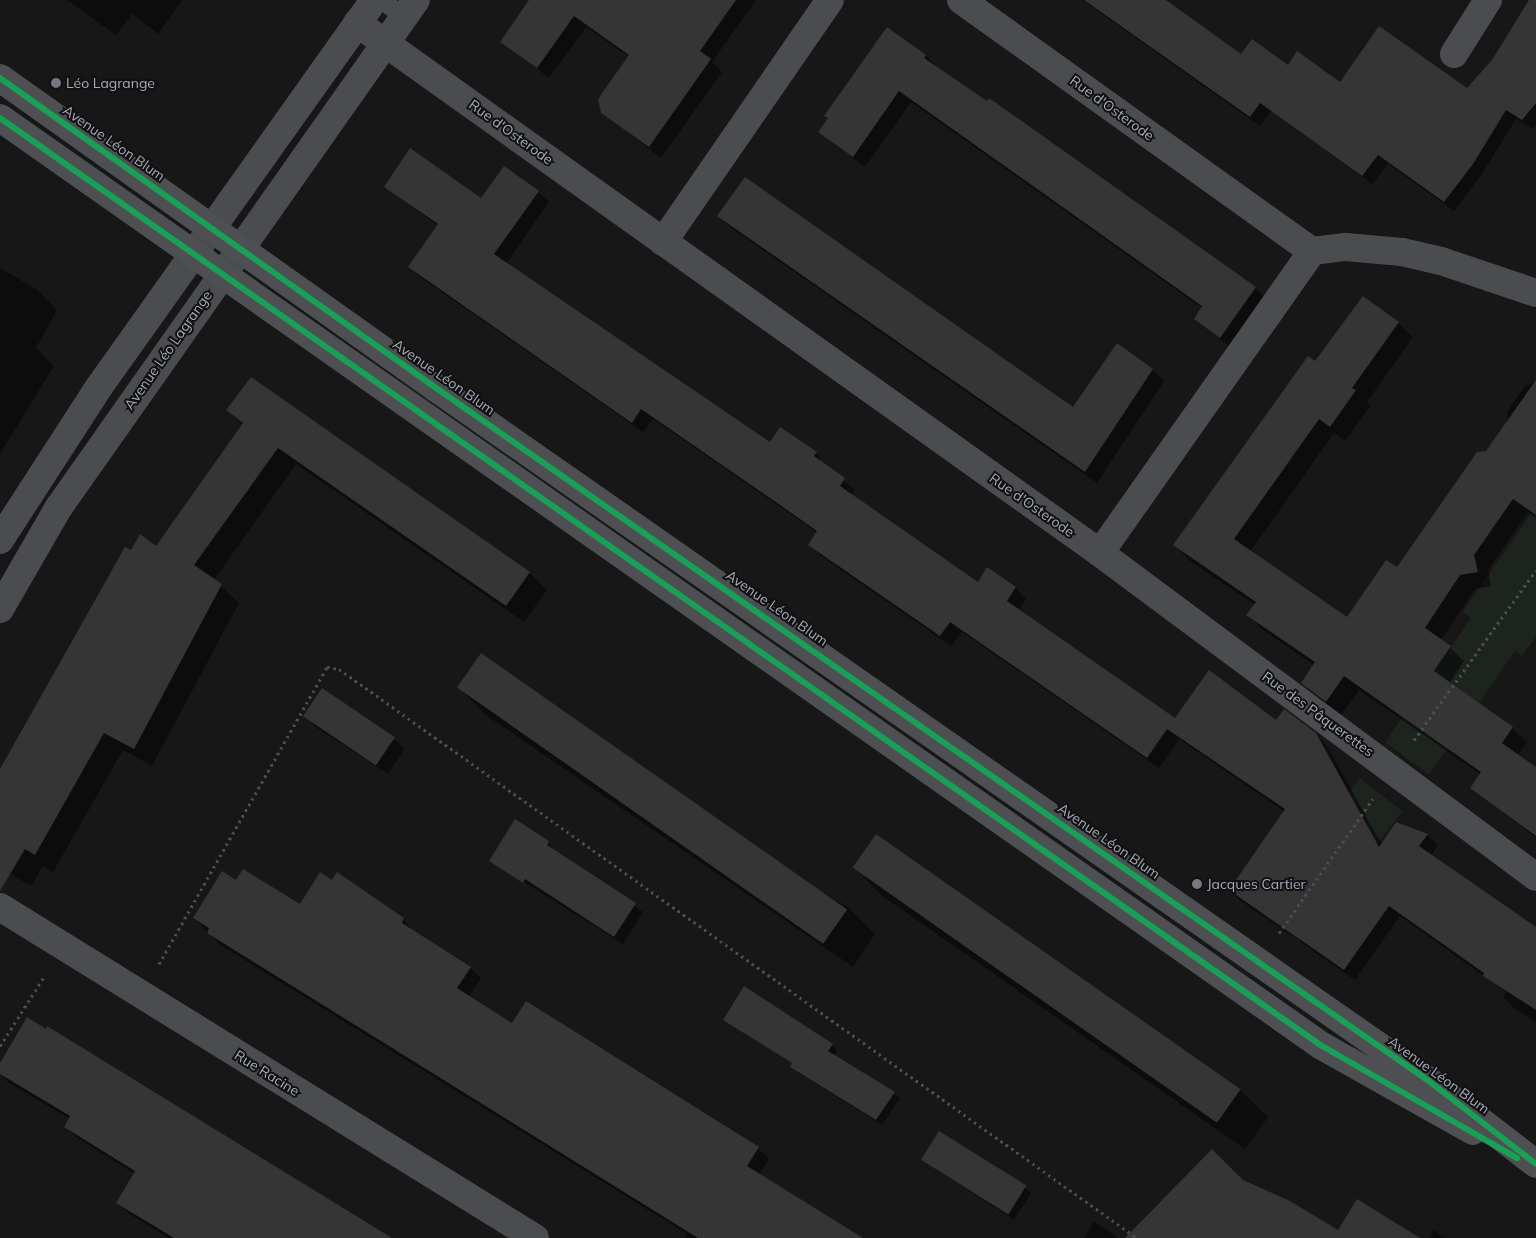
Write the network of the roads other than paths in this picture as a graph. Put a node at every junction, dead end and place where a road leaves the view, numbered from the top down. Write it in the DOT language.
graph roads {
  1 [pos="374,0"];
  2 [pos="381,0"];
  3 [pos="830,0"];
  4 [pos="961,0"];
  5 [pos="1488,0"];
  6 [pos="410,8"];
  7 [pos="357,23"];
  8 [pos="385,43"];
  9 [pos="1454,54"];
  10 [pos="0,78"];
  11 [pos="0,118"];
  12 [pos="210,228"];
  13 [pos="663,242"];
  14 [pos="239,249"];
  15 [pos="1312,251"];
  16 [pos="193,254"];
  17 [pos="222,274"];
  18 [pos="1536,293"];
  19 [pos="0,540"];
  20 [pos="1100,553"];
  21 [pos="0,609"];
  22 [pos="1536,877"];
  23 [pos="0,907"];
  24 [pos="1536,1164"];
  25 [pos="1536,1169"];
  26 [pos="535,1238"];
  1 -- 7 [label="street"];
  2 -- 6 [label="lane"];
  3 -- 13 [label="street"];
  4 -- 15 [label="street, Rue d'Osterode"];
  5 -- 9 [label="street"];
  6 -- 8 [label="street, Avenue Léo Lagrange"];
  7 -- 8 [label="street, Rue d'Osterode"];
  7 -- 12 [label="street"];
  8 -- 13 [label="street, Rue d'Osterode"];
  8 -- 14 [label="street, Avenue Léo Lagrange"];
  10 -- 12 [label="main road, Avenue Léon Blum"];
  11 -- 16 [label="main road, Avenue Léon Blum"];
  12 -- 14 [label="main road, Avenue Léon Blum"];
  12 -- 16 [label="street"];
  13 -- 20 [label="street, Rue d'Osterode"];
  14 -- 17 [label="street, Avenue Léo Lagrange"];
  14 -- 24 [label="main road, Avenue Léon Blum"];
  15 -- 18 [label="street"];
  15 -- 20 [label="street"];
  16 -- 17 [label="main road, Avenue Léon Blum"];
  16 -- 19 [label="street"];
  17 -- 21 [label="street, Avenue Léo Lagrange"];
  17 -- 25 [label="main road, Avenue Léon Blum"];
  20 -- 22 [label="street, Rue des Pâquerettes"];
  23 -- 26 [label="street, Rue Racine"];
}
